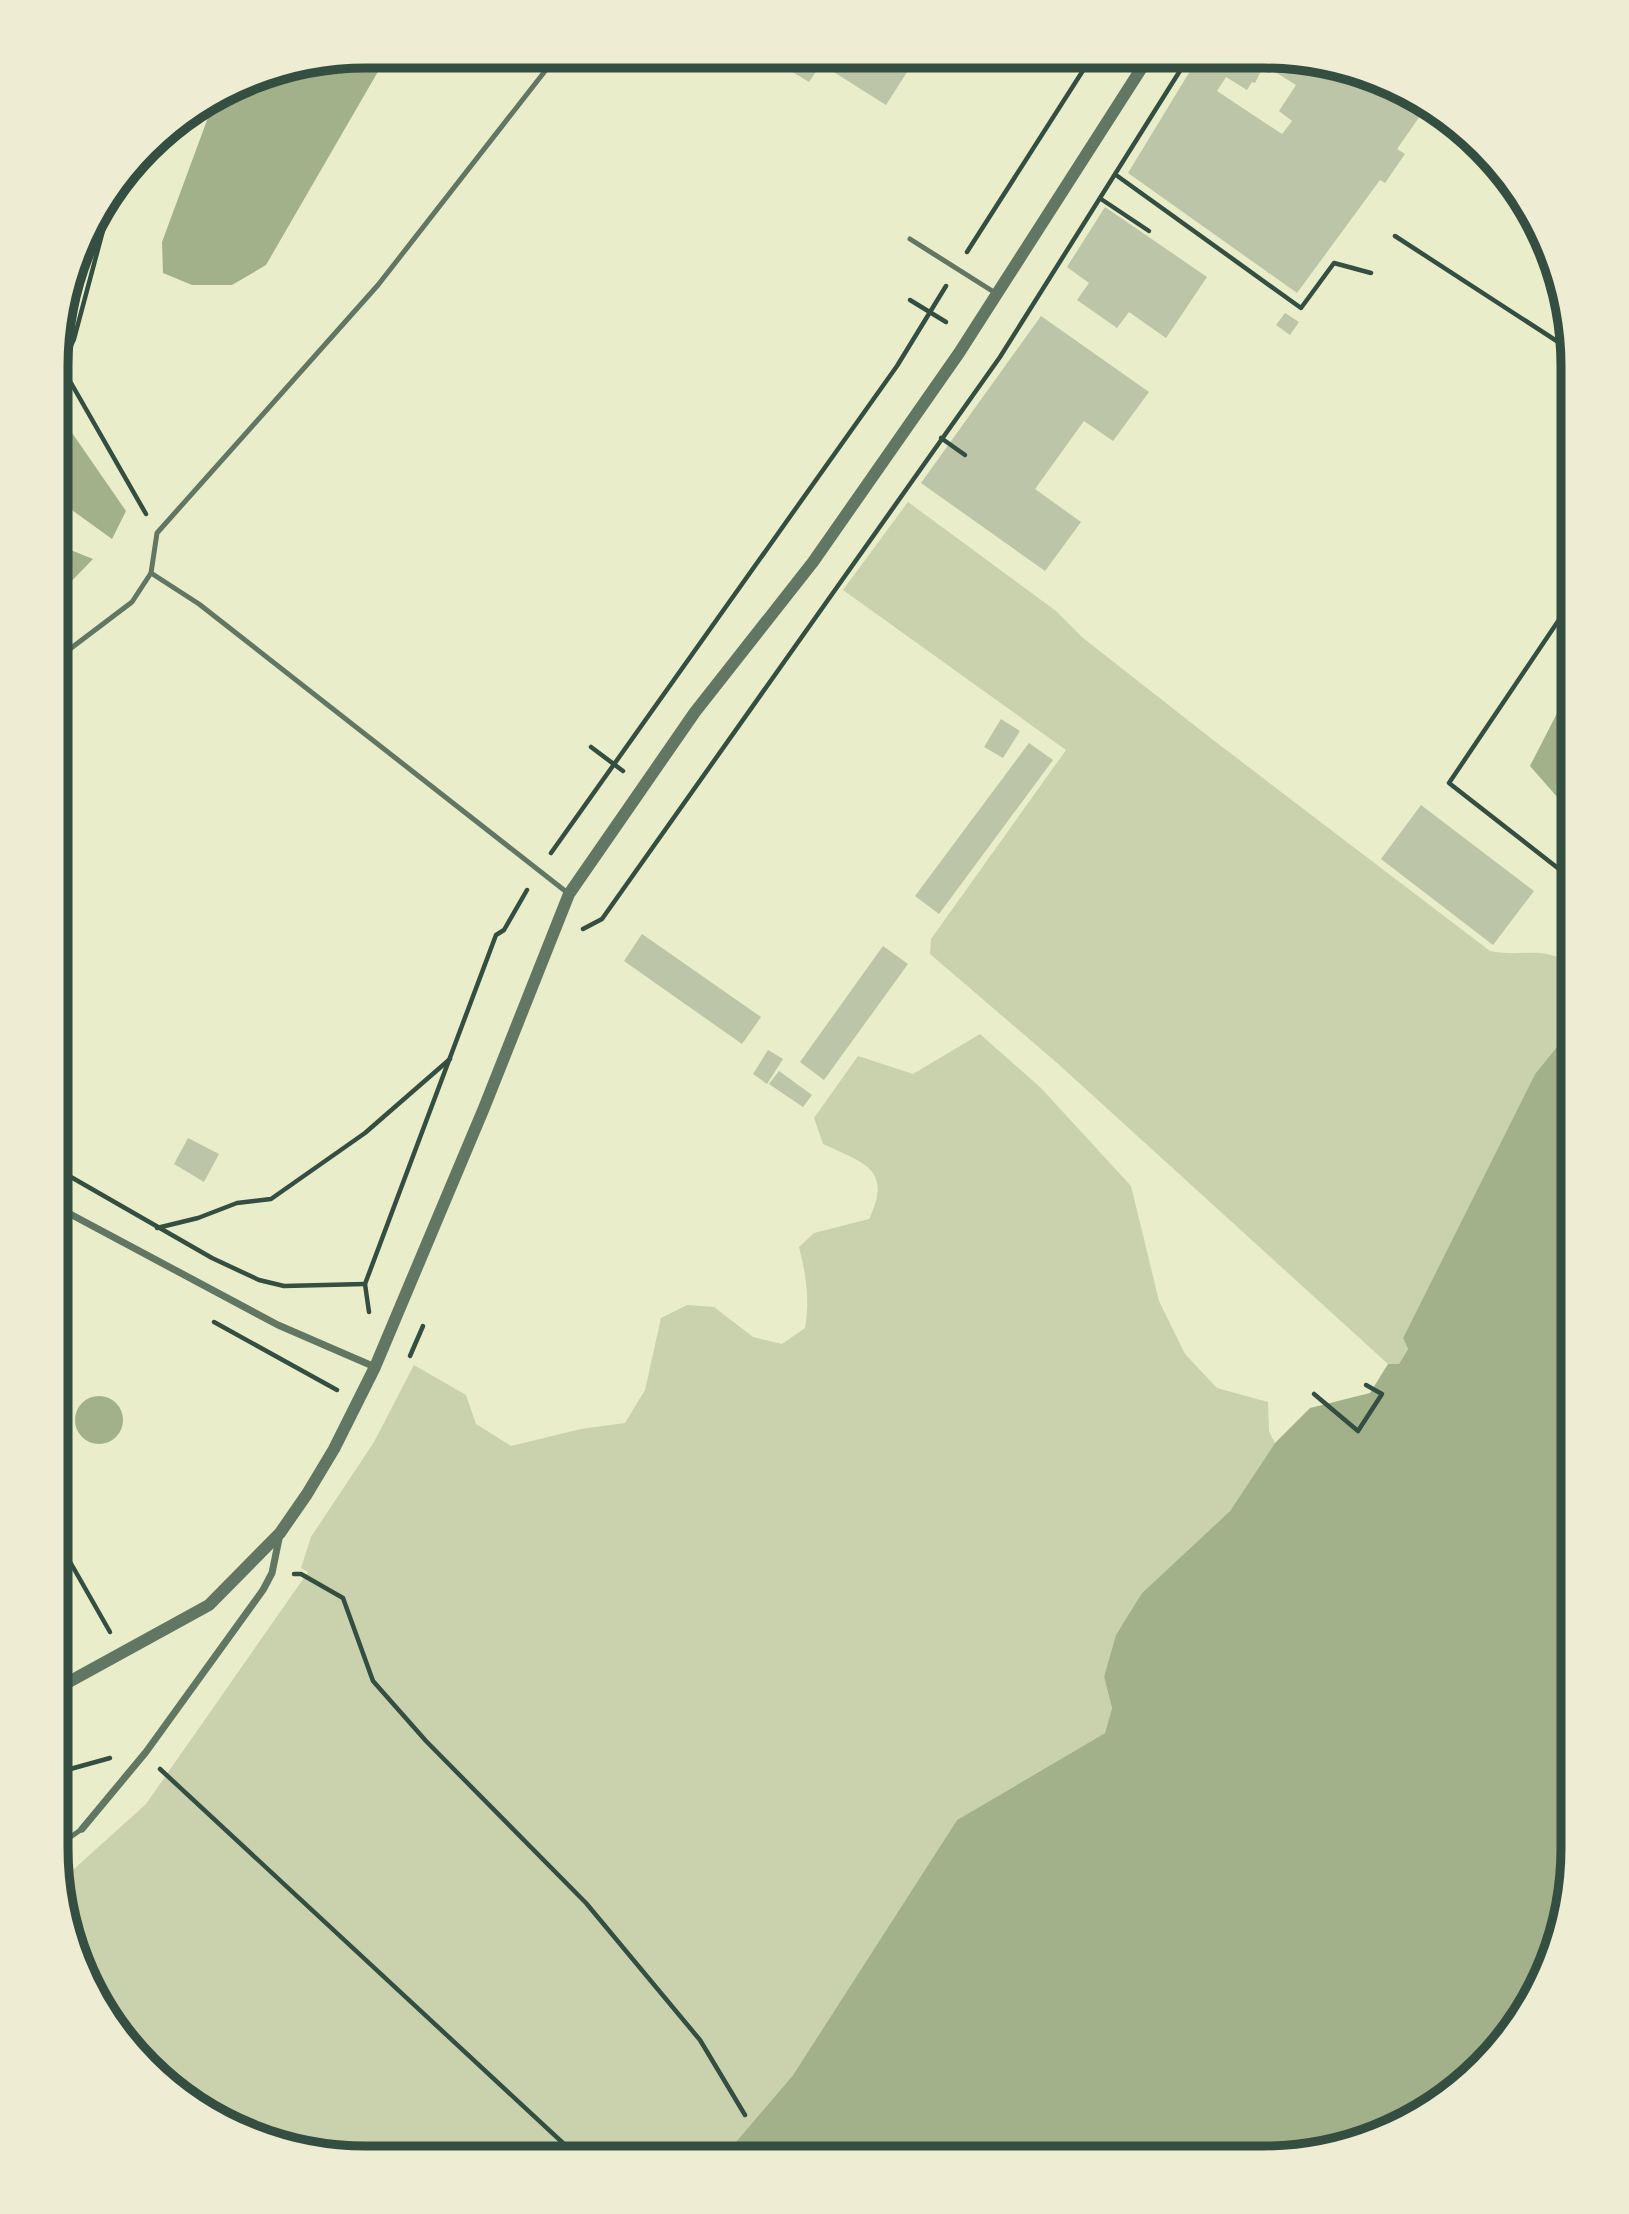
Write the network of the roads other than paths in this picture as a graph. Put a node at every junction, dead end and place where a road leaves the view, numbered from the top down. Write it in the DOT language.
graph roads {
  1 [pos="547,68"];
  2 [pos="1142,68"];
  3 [pos="910,239"];
  4 [pos="997,294"];
  5 [pos="151,573"];
  6 [pos="68,650"];
  7 [pos="569,894"];
  8 [pos="68,1213"];
  9 [pos="375,1367"];
  10 [pos="280,1533"];
  11 [pos="68,1683"];
  12 [pos="82,1829"];
  13 [pos="68,1839"];
  1 -- 5 [label="lane"];
  2 -- 4 [label="street"];
  3 -- 4 [label="lane"];
  4 -- 7 [label="street"];
  5 -- 6 [label="lane"];
  5 -- 7 [label="lane"];
  7 -- 9 [label="street"];
  8 -- 9 [label="street"];
  9 -- 10 [label="street"];
  10 -- 11 [label="street"];
  10 -- 12 [label="street"];
  12 -- 13 [label="lane"];
}
